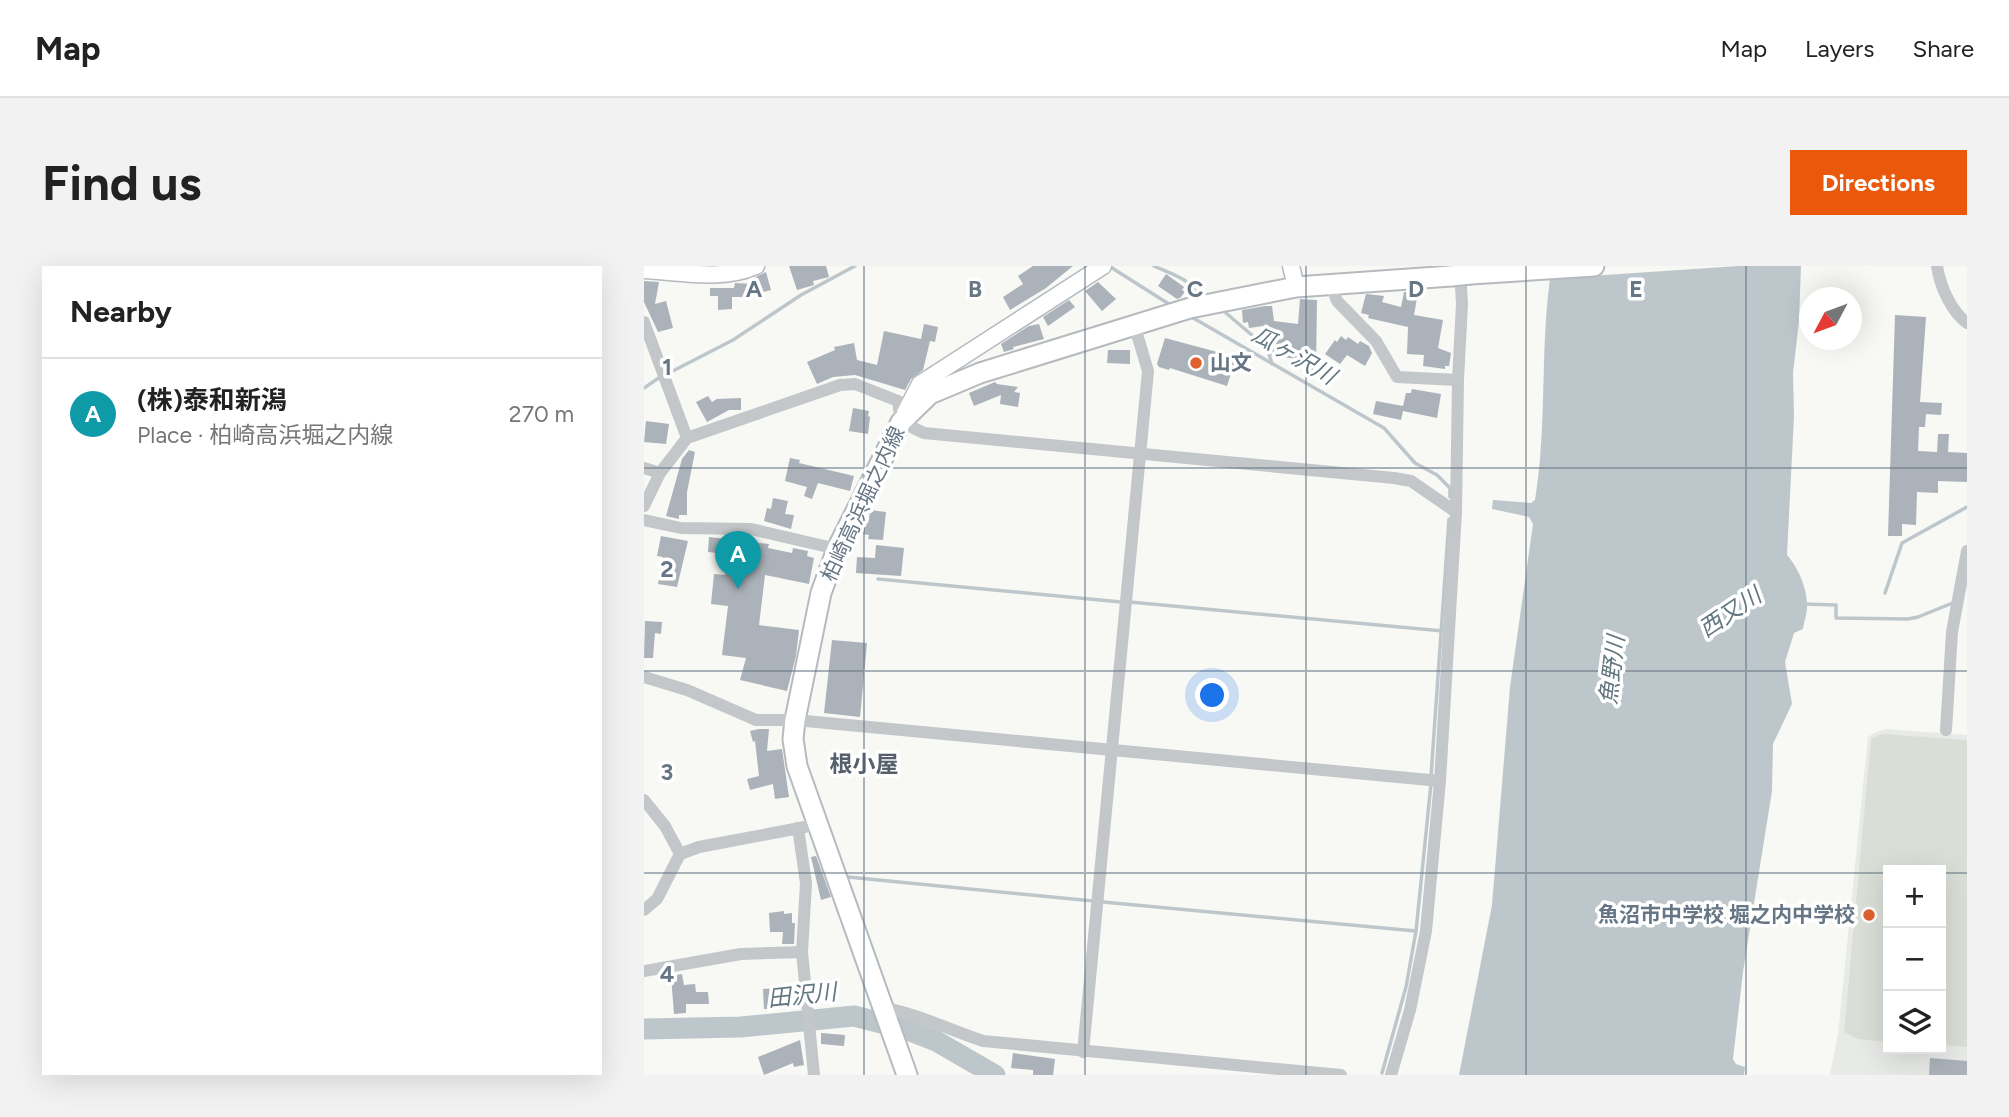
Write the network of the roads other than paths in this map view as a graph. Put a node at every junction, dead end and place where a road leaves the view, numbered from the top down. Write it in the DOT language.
graph roads {
  1 [pos="756,266"];
  2 [pos="1291,266"];
  3 [pos="1594,266"];
  4 [pos="1937,266"];
  5 [pos="1101,267"];
  6 [pos="644,270"];
  7 [pos="1461,272"];
  8 [pos="1331,285"];
  9 [pos="1296,287"];
  10 [pos="644,323"];
  11 [pos="1967,323"];
  12 [pos="1134,324"];
  13 [pos="650,357"];
  14 [pos="1458,380"];
  15 [pos="901,422"];
  16 [pos="687,438"];
  17 [pos="1140,454"];
  18 [pos="644,468"];
  19 [pos="660,473"];
  20 [pos="644,506"];
  21 [pos="1456,512"];
  22 [pos="644,520"];
  23 [pos="837,549"];
  24 [pos="1967,551"];
  25 [pos="1958,621"];
  26 [pos="644,677"];
  27 [pos="794,720"];
  28 [pos="1946,730"];
  29 [pos="1111,751"];
  30 [pos="1440,781"];
  31 [pos="644,800"];
  32 [pos="818,824"];
  33 [pos="798,828"];
  34 [pos="680,854"];
  35 [pos="644,911"];
  36 [pos="802,952"];
  37 [pos="644,971"];
  38 [pos="886,1012"];
  39 [pos="1083,1052"];
  40 [pos="814,1075"];
  41 [pos="907,1075"];
  42 [pos="1341,1075"];
  43 [pos="1391,1075"];
  1 -- 6 [label="street"];
  2 -- 9 [label="street"];
  3 -- 7 [label="main road, 柏崎高浜堀之内線"];
  4 -- 11 [label="street"];
  5 -- 15 [label="street"];
  7 -- 8 [label="main road, 柏崎高浜堀之内線"];
  7 -- 14 [label="street"];
  8 -- 9 [label="main road, 柏崎高浜堀之内線"];
  8 -- 14 [label="street"];
  9 -- 12 [label="main road, 柏崎高浜堀之内線"];
  10 -- 13 [label="street"];
  12 -- 15 [label="main road, 柏崎高浜堀之内線"];
  12 -- 17 [label="street"];
  13 -- 16 [label="street"];
  14 -- 21 [label="street"];
  15 -- 16 [label="street"];
  15 -- 17 [label="street"];
  15 -- 23 [label="main road, 柏崎高浜堀之内線"];
  16 -- 19 [label="street"];
  17 -- 21 [label="street"];
  17 -- 29 [label="street"];
  18 -- 19 [label="street"];
  19 -- 20 [label="street"];
  21 -- 30 [label="street"];
  22 -- 23 [label="street"];
  23 -- 27 [label="main road, 柏崎高浜堀之内線"];
  24 -- 25 [label="street"];
  25 -- 28 [label="street"];
  26 -- 27 [label="street"];
  27 -- 29 [label="street"];
  27 -- 32 [label="main road, 柏崎高浜堀之内線"];
  29 -- 30 [label="street"];
  29 -- 39 [label="street"];
  30 -- 43 [label="street"];
  31 -- 34 [label="street"];
  32 -- 33 [label="street"];
  32 -- 38 [label="main road, 柏崎高浜堀之内線"];
  33 -- 34 [label="street"];
  33 -- 36 [label="street"];
  34 -- 35 [label="street"];
  36 -- 37 [label="street"];
  36 -- 40 [label="street"];
  38 -- 39 [label="street"];
  38 -- 41 [label="main road, 柏崎高浜堀之内線"];
  39 -- 42 [label="street"];
}
